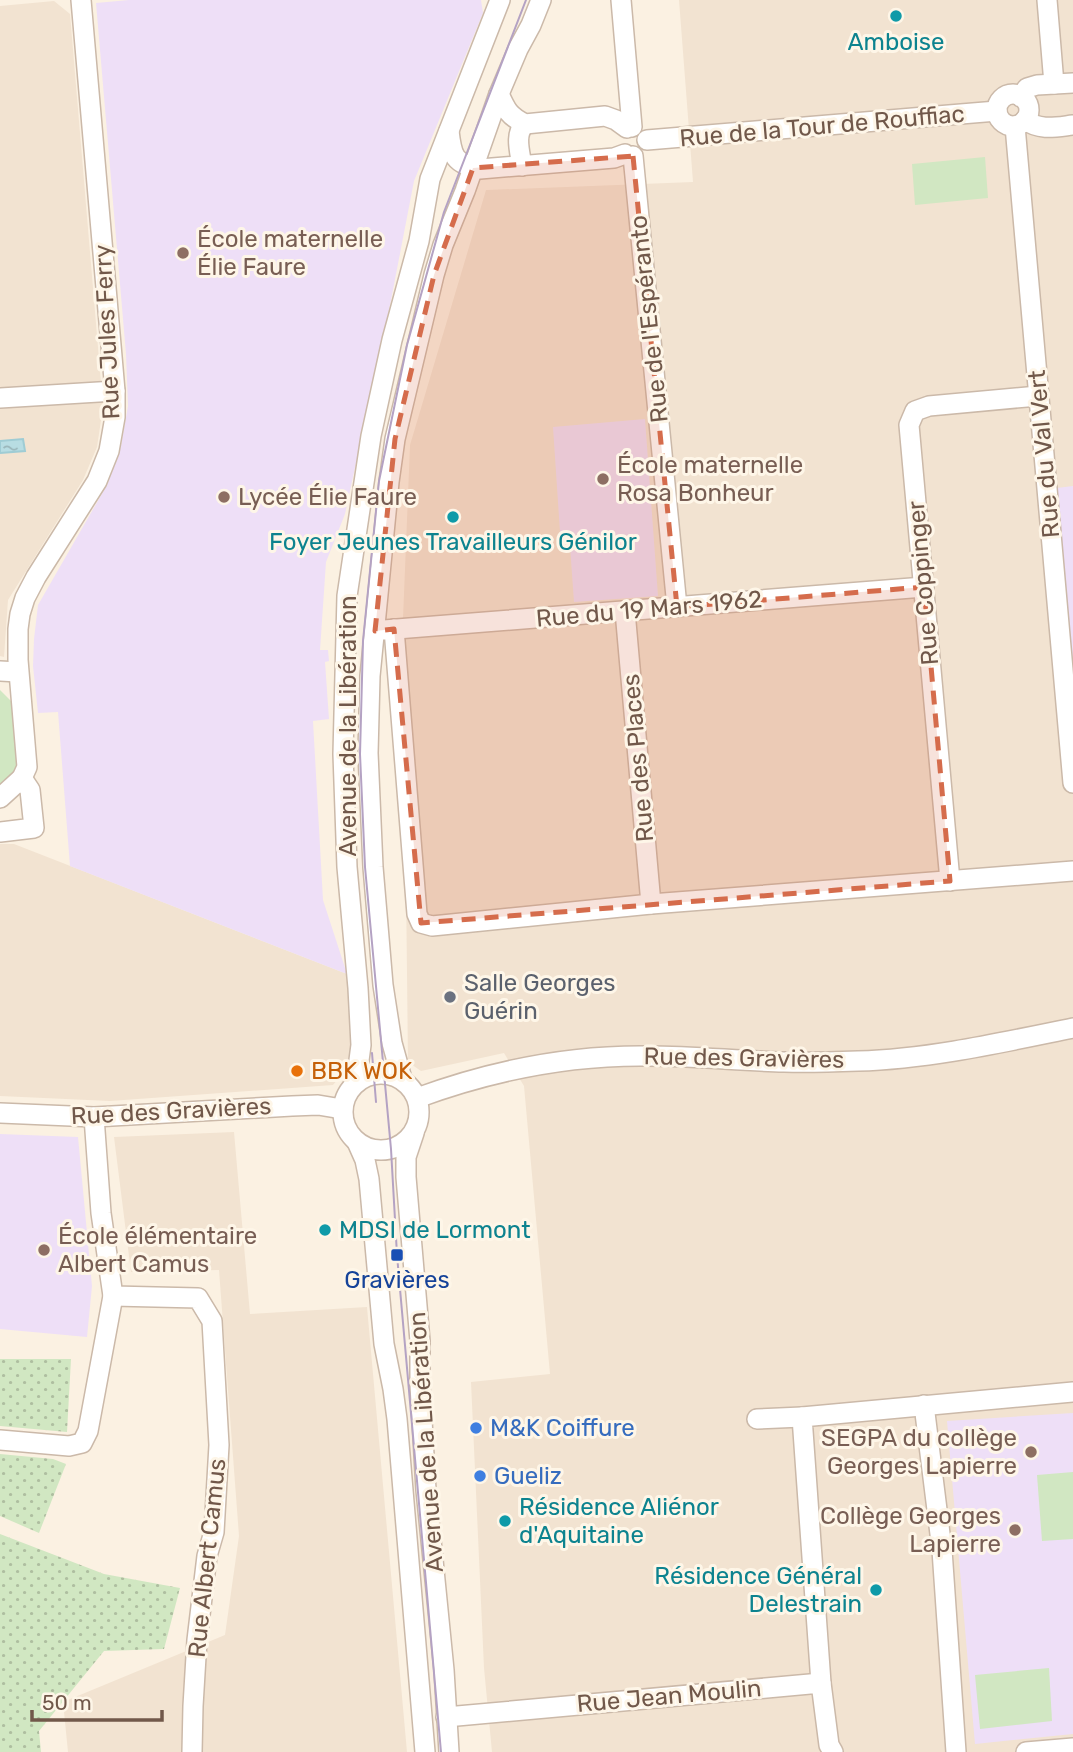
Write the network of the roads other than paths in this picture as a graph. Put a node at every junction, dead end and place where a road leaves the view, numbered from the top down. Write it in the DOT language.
graph roads {
  1 [pos="81,0"];
  2 [pos="500,0"];
  3 [pos="541,0"];
  4 [pos="621,0"];
  5 [pos="1047,0"];
  6 [pos="1064,83"];
  7 [pos="499,94"];
  8 [pos="1021,97"];
  9 [pos="997,111"];
  10 [pos="1020,123"];
  11 [pos="525,124"];
  12 [pos="1073,125"];
  13 [pos="449,128"];
  14 [pos="635,132"];
  15 [pos="629,155"];
  16 [pos="522,166"];
  17 [pos="473,167"];
  18 [pos="115,391"];
  19 [pos="1038,396"];
  20 [pos="0,398"];
  21 [pos="924,587"];
  22 [pos="677,607"];
  23 [pos="625,611"];
  24 [pos="384,630"];
  25 [pos="9,671"];
  26 [pos="22,778"];
  27 [pos="1073,783"];
  28 [pos="0,798"];
  29 [pos="0,832"];
  30 [pos="1073,871"];
  31 [pos="950,881"];
  32 [pos="651,904"];
  33 [pos="1073,1028"];
  34 [pos="402,1079"];
  35 [pos="355,1083"];
  36 [pos="417,1098"];
  37 [pos="342,1109"];
  38 [pos="0,1113"];
  39 [pos="94,1117"];
  40 [pos="414,1133"];
  41 [pos="357,1142"];
  42 [pos="113,1296"];
  43 [pos="1073,1392"];
  44 [pos="924,1405"];
  45 [pos="802,1418"];
  46 [pos="757,1419"];
  47 [pos="0,1440"];
  48 [pos="821,1683"];
  49 [pos="446,1717"];
  50 [pos="1073,1748"];
  51 [pos="829,1750"];
  52 [pos="192,1752"];
  53 [pos="425,1752"];
  54 [pos="449,1752"];
  55 [pos="956,1752"];
  56 [pos="1026,1752"];
  1 -- 18 [label="street, Rue Jules Ferry"];
  2 -- 13 [label="street, Avenue de la Libération"];
  3 -- 7 [label="street, Avenue de la Libération"];
  4 -- 14 [label="street"];
  5 -- 6 [label="street"];
  6 -- 8 [label="street, Rue de la Tour de Rouffiac"];
  7 -- 11 [label="street"];
  7 -- 17 [label="street, Avenue de la Libération"];
  8 -- 9 [label="street, Rue de la Tour de Rouffiac"];
  8 -- 10 [label="street"];
  9 -- 10 [label="street, Rue de la Tour de Rouffiac"];
  9 -- 14 [label="street, Rue de la Tour de Rouffiac"];
  10 -- 12 [label="street, Rue de la Tour de Rouffiac"];
  10 -- 19 [label="street, Rue du Val Vert"];
  11 -- 14 [label="street, Rue de la Tour de Rouffiac"];
  11 -- 16 [label="street"];
  13 -- 17 [label="street"];
  13 -- 35 [label="street, Avenue de la Libération"];
  14 -- 15 [label="street, Rue de la Tour de Rouffiac"];
  15 -- 16 [label="street"];
  15 -- 22 [label="street, Rue de l'Espéranto"];
  16 -- 17 [label="street"];
  17 -- 24 [label="street, Avenue de la Libération"];
  18 -- 20 [label="street"];
  18 -- 25 [label="street, Rue Jules Ferry"];
  19 -- 21 [label="street, Rue Coppinger"];
  19 -- 27 [label="street, Rue du Val Vert"];
  21 -- 22 [label="street, Rue du 19 Mars 1962"];
  21 -- 31 [label="street, Rue Coppinger"];
  22 -- 23 [label="street, Rue du 19 Mars 1962"];
  23 -- 24 [label="street, Rue du 19 Mars 1962"];
  23 -- 32 [label="street, Rue des Places"];
  24 -- 32 [label="street"];
  24 -- 34 [label="street, Avenue de la Libération"];
  25 -- 26 [label="street, Rue Jules Ferry"];
  26 -- 28 [label="street"];
  26 -- 29 [label="street"];
  30 -- 31 [label="street"];
  31 -- 32 [label="street"];
  33 -- 36 [label="street, Rue des Gravières"];
  34 -- 35 [label="street"];
  34 -- 36 [label="street"];
  35 -- 37 [label="street"];
  36 -- 40 [label="street"];
  37 -- 39 [label="street, Rue des Gravières"];
  37 -- 41 [label="street"];
  38 -- 39 [label="street, Rue des Gravières"];
  39 -- 42 [label="street"];
  40 -- 41 [label="street"];
  40 -- 49 [label="street, Avenue de la Libération"];
  41 -- 53 [label="street, Avenue de la Libération"];
  42 -- 47 [label="street"];
  42 -- 52 [label="street, Rue Albert Camus"];
  43 -- 44 [label="street"];
  44 -- 45 [label="street"];
  44 -- 55 [label="street"];
  45 -- 46 [label="street"];
  45 -- 48 [label="street"];
  48 -- 49 [label="street, Rue Jean Moulin"];
  48 -- 51 [label="street"];
  49 -- 54 [label="street, Avenue de la Libération"];
  50 -- 56 [label="street"];
}
